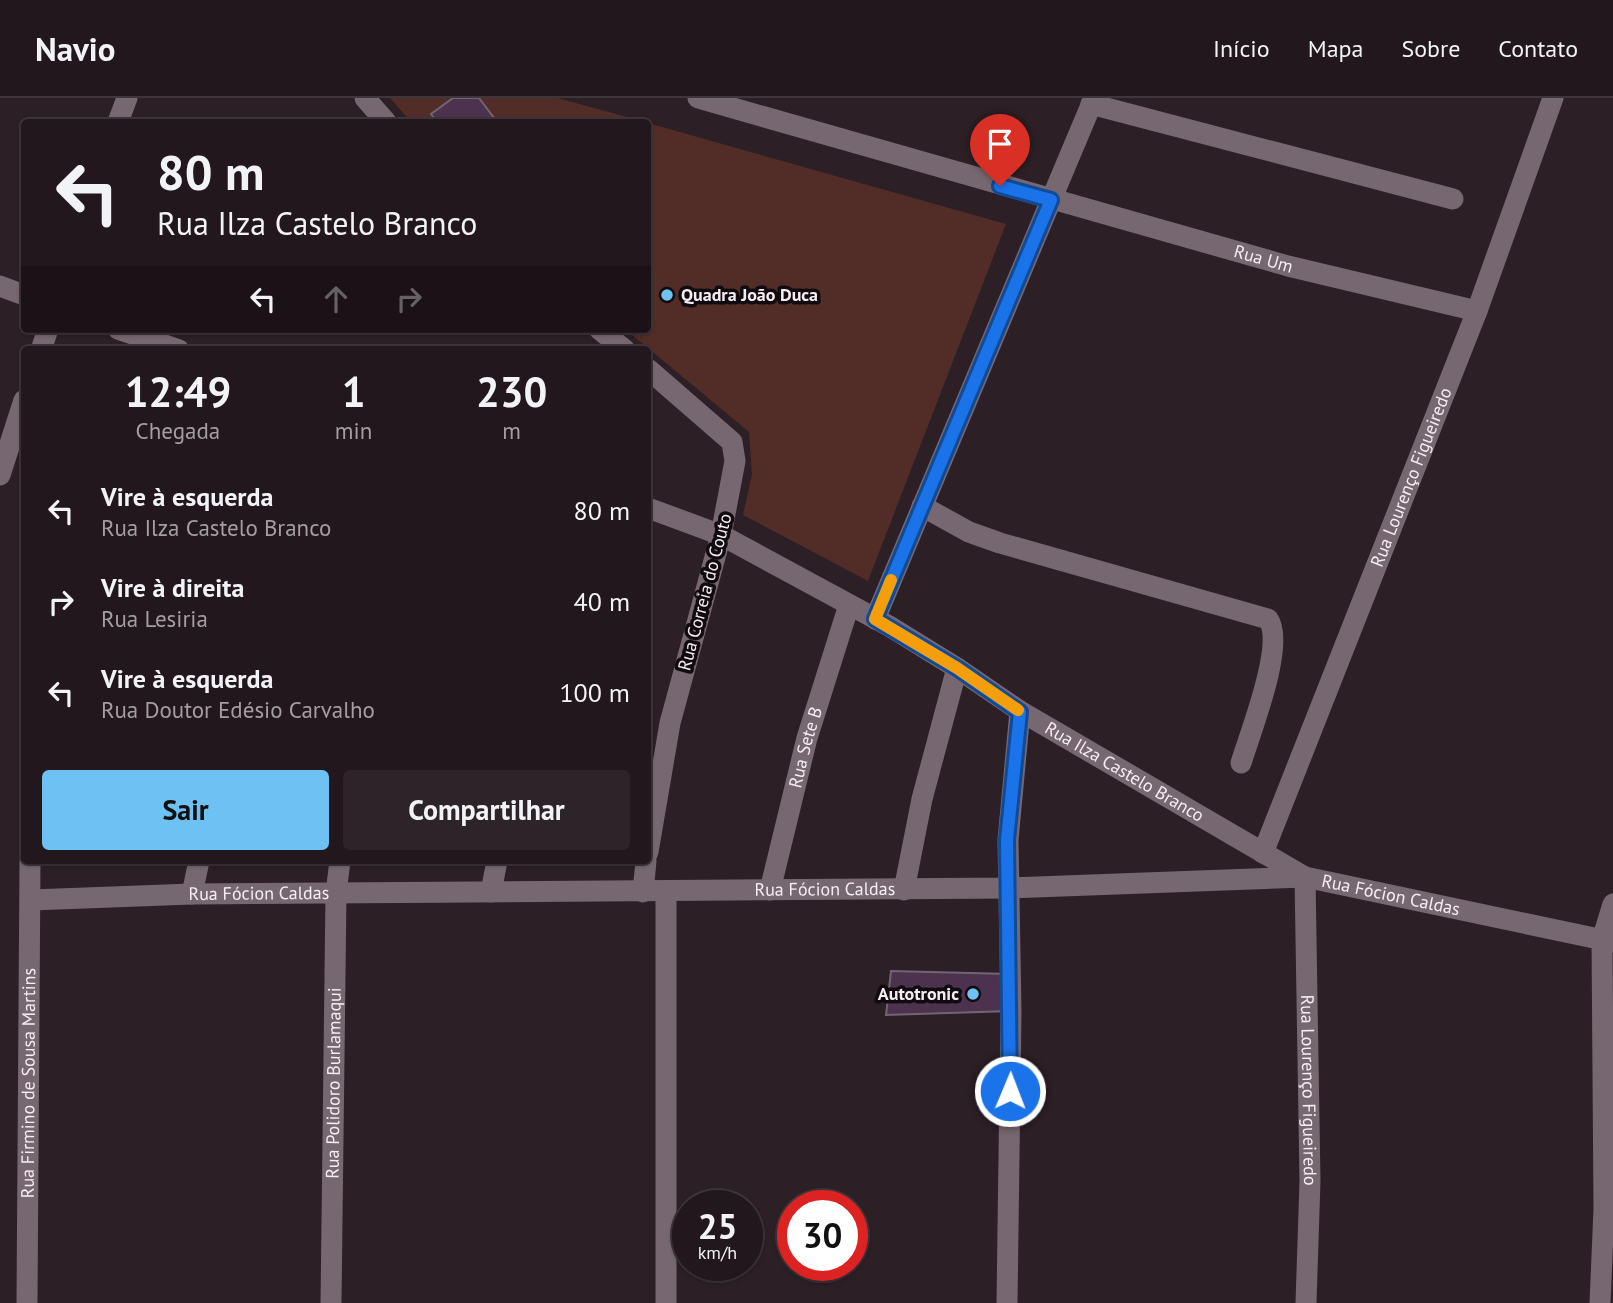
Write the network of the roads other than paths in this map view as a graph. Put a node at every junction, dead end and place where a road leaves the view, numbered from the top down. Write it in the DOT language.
graph roads {
  1 [pos="127,98"];
  2 [pos="365,98"];
  3 [pos="698,98"];
  4 [pos="1552,98"];
  5 [pos="1093,101"];
  6 [pos="119,119"];
  7 [pos="383,119"];
  8 [pos="1051,200"];
  9 [pos="1453,200"];
  10 [pos="0,286"];
  11 [pos="21,294"];
  12 [pos="1477,312"];
  13 [pos="129,333"];
  14 [pos="604,333"];
  15 [pos="164,346"];
  16 [pos="620,346"];
  17 [pos="651,372"];
  18 [pos="21,409"];
  19 [pos="0,475"];
  20 [pos="922,506"];
  21 [pos="651,509"];
  22 [pos="721,535"];
  23 [pos="849,605"];
  24 [pos="875,619"];
  25 [pos="957,668"];
  26 [pos="1020,712"];
  27 [pos="1241,763"];
  28 [pos="651,834"];
  29 [pos="1263,853"];
  30 [pos="30,864"];
  31 [pos="197,864"];
  32 [pos="340,864"];
  33 [pos="496,864"];
  34 [pos="646,864"];
  35 [pos="1305,877"];
  36 [pos="1009,888"];
  37 [pos="770,890"];
  38 [pos="904,890"];
  39 [pos="666,891"];
  40 [pos="491,892"];
  41 [pos="643,892"];
  42 [pos="336,893"];
  43 [pos="192,894"];
  44 [pos="31,900"];
  45 [pos="1613,904"];
  46 [pos="1608,941"];
  47 [pos="27,1303"];
  48 [pos="331,1303"];
  49 [pos="666,1303"];
  50 [pos="1007,1303"];
  51 [pos="1306,1303"];
  52 [pos="1600,1303"];
  1 -- 6 [label="street"];
  2 -- 7 [label="street"];
  3 -- 8 [label="street, Rua Um"];
  4 -- 12 [label="street, Rua Lourenço Figueiredo"];
  5 -- 8 [label="street"];
  5 -- 9 [label="street"];
  8 -- 12 [label="street, Rua Um"];
  8 -- 20 [label="street"];
  10 -- 11 [label="street"];
  12 -- 29 [label="street, Rua Lourenço Figueiredo"];
  13 -- 15 [label="street"];
  14 -- 16 [label="street"];
  17 -- 22 [label="street, Rua Correia do Couto"];
  18 -- 19 [label="street"];
  20 -- 24 [label="street"];
  20 -- 27 [label="street"];
  21 -- 22 [label="street, Rua Ilza Castelo Branco"];
  22 -- 23 [label="street, Rua Ilza Castelo Branco"];
  22 -- 28 [label="street, Rua Correia do Couto"];
  23 -- 24 [label="street, Rua Ilza Castelo Branco"];
  23 -- 37 [label="street, Rua Sete B"];
  24 -- 25 [label="street, Rua Ilza Castelo Branco"];
  25 -- 26 [label="street, Rua Ilza Castelo Branco"];
  25 -- 38 [label="street"];
  26 -- 29 [label="street, Rua Ilza Castelo Branco"];
  26 -- 36 [label="street"];
  29 -- 35 [label="street, Rua Ilza Castelo Branco"];
  30 -- 44 [label="street, Rua Firmino de Sousa Martins"];
  31 -- 43 [label="street"];
  32 -- 42 [label="street, Rua Polidoro Burlamaqui"];
  33 -- 40 [label="street"];
  34 -- 41 [label="street"];
  35 -- 36 [label="street, Rua Fócion Caldas"];
  35 -- 46 [label="street, Rua Fócion Caldas"];
  35 -- 51 [label="street, Rua Lourenço Figueiredo"];
  36 -- 38 [label="street, Rua Fócion Caldas"];
  36 -- 50 [label="street"];
  37 -- 38 [label="street, Rua Fócion Caldas"];
  37 -- 39 [label="street, Rua Fócion Caldas"];
  39 -- 41 [label="street, Rua Fócion Caldas"];
  39 -- 49 [label="street"];
  40 -- 41 [label="street, Rua Fócion Caldas"];
  40 -- 42 [label="street, Rua Fócion Caldas"];
  42 -- 43 [label="street, Rua Fócion Caldas"];
  42 -- 48 [label="street, Rua Polidoro Burlamaqui"];
  43 -- 44 [label="street, Rua Fócion Caldas"];
  44 -- 47 [label="street, Rua Firmino de Sousa Martins"];
  45 -- 46 [label="street"];
  46 -- 52 [label="street"];
}
